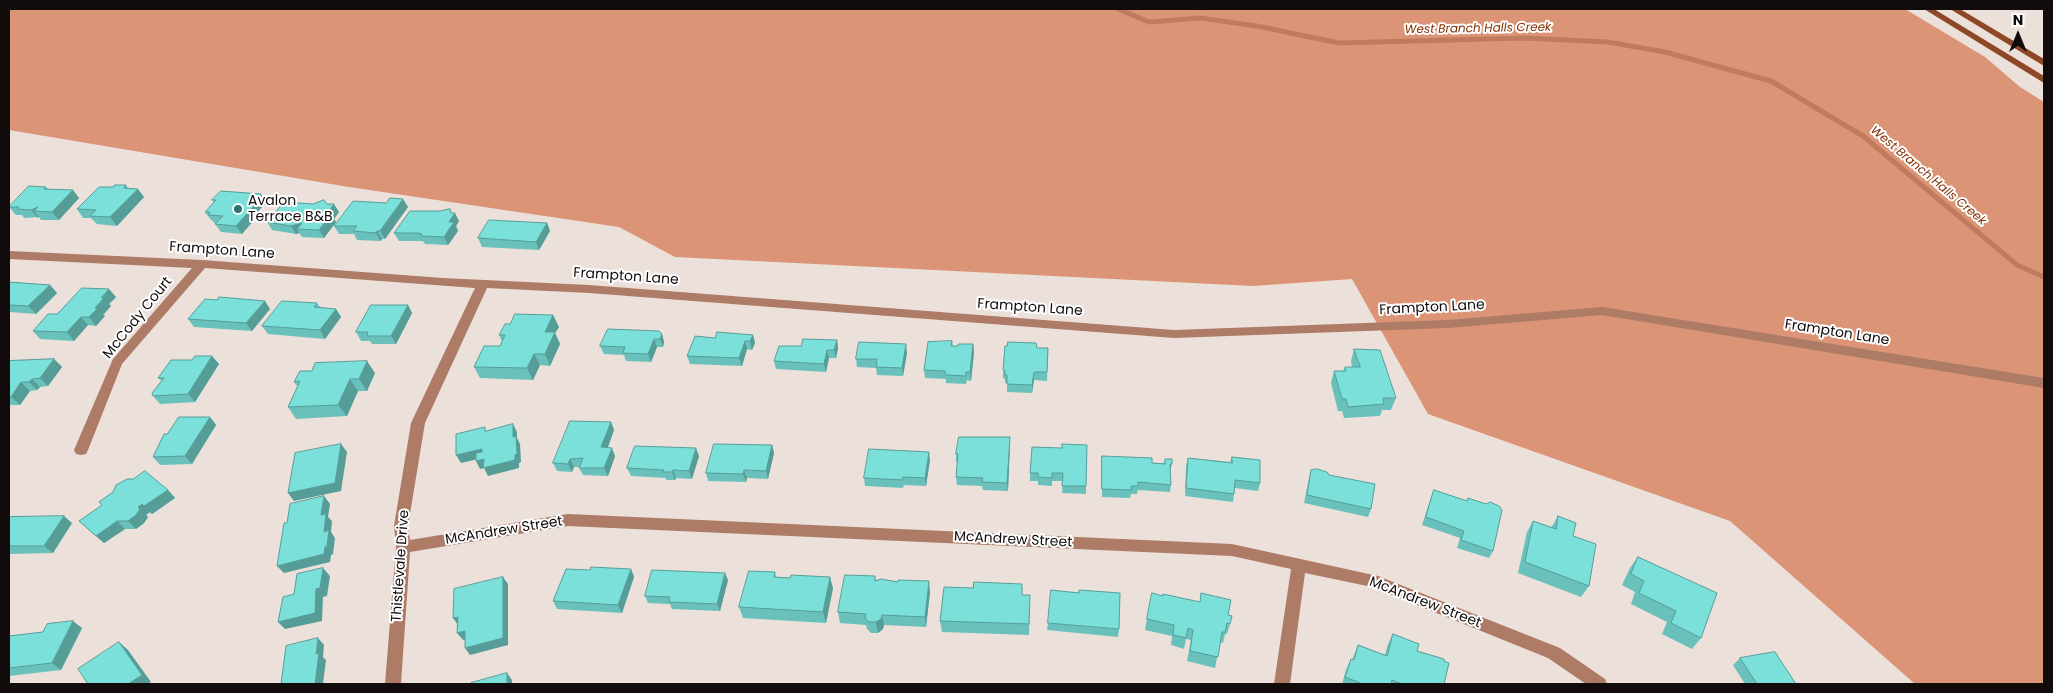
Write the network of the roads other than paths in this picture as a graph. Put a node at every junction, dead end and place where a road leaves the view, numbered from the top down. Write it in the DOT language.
graph roads {
  1 [pos="1928,9"];
  2 [pos="1954,9"];
  3 [pos="2044,62"];
  4 [pos="2044,80"];
  5 [pos="9,255"];
  6 [pos="202,264"];
  7 [pos="483,283"];
  8 [pos="2044,383"];
  9 [pos="80,450"];
  10 [pos="403,547"];
  11 [pos="1299,565"];
  12 [pos="393,684"];
  13 [pos="1282,684"];
  14 [pos="1598,684"];
  1 -- 4 [label="main road"];
  2 -- 3 [label="main road"];
  5 -- 6 [label="street, Frampton Lane"];
  6 -- 7 [label="street, Frampton Lane"];
  6 -- 9 [label="street, McCody Court"];
  7 -- 8 [label="street, Frampton Lane"];
  7 -- 10 [label="street, Thistlevale Drive"];
  10 -- 11 [label="street, McAndrew Street"];
  10 -- 12 [label="street, Thistlevale Drive"];
  11 -- 13 [label="street"];
  11 -- 14 [label="street, McAndrew Street"];
}
